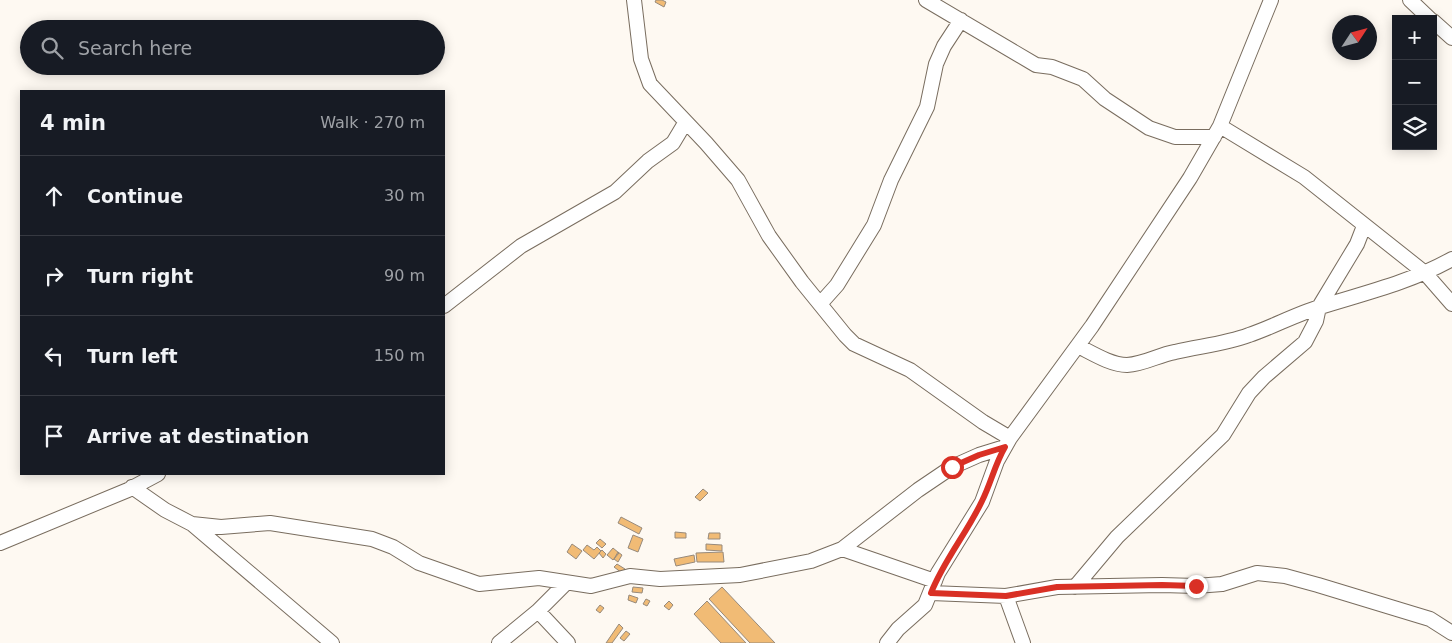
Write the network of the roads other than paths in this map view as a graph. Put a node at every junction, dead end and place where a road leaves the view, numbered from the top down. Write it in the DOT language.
graph roads {
  1 [pos="634,0"];
  2 [pos="926,0"];
  3 [pos="1272,0"];
  4 [pos="1410,0"];
  5 [pos="1426,15"];
  6 [pos="961,20"];
  7 [pos="1437,24"];
  8 [pos="1452,38"];
  9 [pos="685,123"];
  10 [pos="1217,131"];
  11 [pos="1364,226"];
  12 [pos="1452,259"];
  13 [pos="1425,273"];
  14 [pos="820,304"];
  15 [pos="1452,304"];
  16 [pos="445,305"];
  17 [pos="1319,307"];
  18 [pos="1078,346"];
  19 [pos="1008,443"];
  20 [pos="156,475"];
  21 [pos="132,487"];
  22 [pos="192,524"];
  23 [pos="0,543"];
  24 [pos="842,548"];
  25 [pos="566,584"];
  26 [pos="933,587"];
  27 [pos="1075,587"];
  28 [pos="1006,596"];
  29 [pos="538,612"];
  30 [pos="1452,633"];
  31 [pos="332,643"];
  32 [pos="499,643"];
  33 [pos="568,643"];
  34 [pos="887,643"];
  35 [pos="1023,643"];
  1 -- 9 [label="street"];
  2 -- 6 [label="street"];
  3 -- 10 [label="street"];
  4 -- 5 [label="street"];
  6 -- 10 [label="street"];
  6 -- 14 [label="street"];
  7 -- 8 [label="street"];
  9 -- 14 [label="street"];
  9 -- 16 [label="street"];
  10 -- 11 [label="street"];
  10 -- 18 [label="street"];
  11 -- 13 [label="street"];
  11 -- 17 [label="street"];
  12 -- 13 [label="street"];
  13 -- 15 [label="street"];
  13 -- 17 [label="street"];
  14 -- 19 [label="street"];
  17 -- 18 [label="street"];
  17 -- 27 [label="street"];
  18 -- 19 [label="street"];
  19 -- 24 [label="street"];
  19 -- 26 [label="street"];
  20 -- 21 [label="street"];
  21 -- 22 [label="street"];
  21 -- 23 [label="street"];
  22 -- 25 [label="street"];
  22 -- 31 [label="street"];
  24 -- 25 [label="street"];
  24 -- 26 [label="street"];
  25 -- 29 [label="street"];
  26 -- 28 [label="street"];
  26 -- 34 [label="street"];
  27 -- 28 [label="street"];
  27 -- 30 [label="street"];
  28 -- 35 [label="street"];
  29 -- 32 [label="street"];
  29 -- 33 [label="street"];
}
